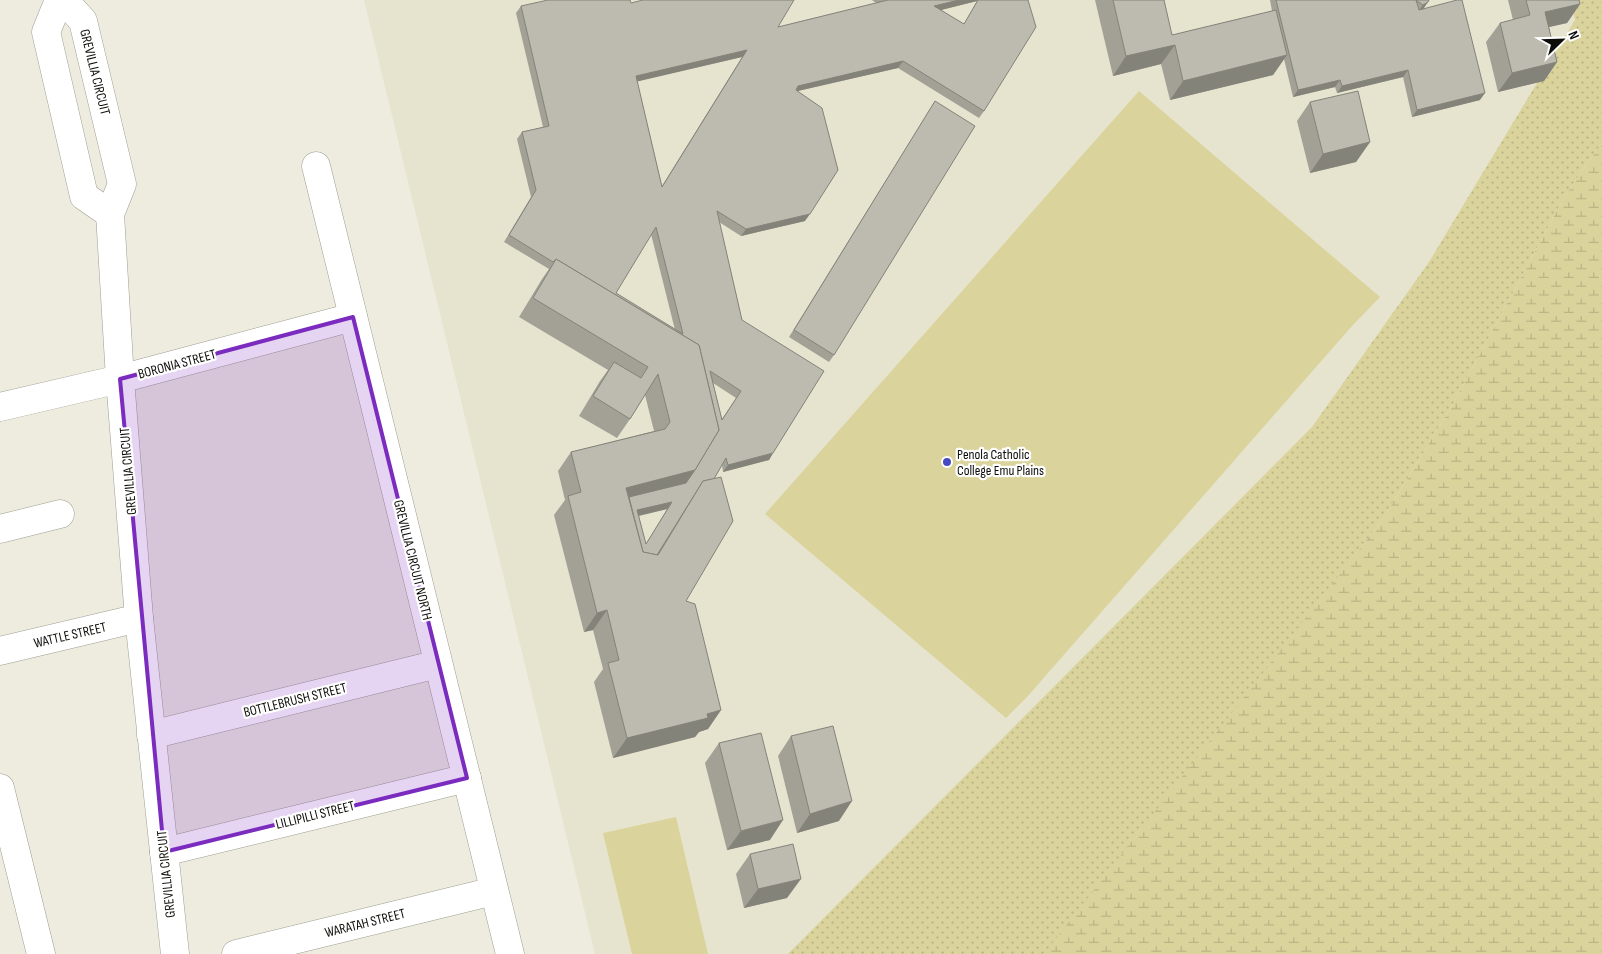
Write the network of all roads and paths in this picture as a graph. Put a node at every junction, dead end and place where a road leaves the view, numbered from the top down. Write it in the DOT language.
graph roads {
  1 [pos="58,0"];
  2 [pos="64,0"];
  3 [pos="316,166"];
  4 [pos="110,214"];
  5 [pos="353,317"];
  6 [pos="120,379"];
  7 [pos="0,407"];
  8 [pos="60,514"];
  9 [pos="0,529"];
  10 [pos="139,618"];
  11 [pos="0,651"];
  12 [pos="438,664"];
  13 [pos="151,735"];
  14 [pos="467,778"];
  15 [pos="0,788"];
  16 [pos="164,852"];
  17 [pos="494,892"];
  18 [pos="41,954"];
  19 [pos="175,954"];
  20 [pos="236,954"];
  21 [pos="510,954"];
  1 -- 4 [label="street"];
  2 -- 4 [label="street, GREVILLIA CIRCUIT"];
  3 -- 5 [label="street, GREVILLIA CIRCUIT NORTH"];
  4 -- 6 [label="street, GREVILLIA CIRCUIT"];
  5 -- 6 [label="street, BORONIA STREET"];
  5 -- 12 [label="street, GREVILLIA CIRCUIT NORTH"];
  6 -- 7 [label="street, BORONIA STREET"];
  6 -- 10 [label="street, GREVILLIA CIRCUIT"];
  8 -- 9 [label="street"];
  10 -- 11 [label="street, WATTLE STREET"];
  10 -- 13 [label="street, GREVILLIA CIRCUIT"];
  12 -- 13 [label="street, BOTTLEBRUSH STREET"];
  12 -- 14 [label="street, GREVILLIA CIRCUIT NORTH"];
  13 -- 16 [label="street, GREVILLIA CIRCUIT"];
  14 -- 16 [label="street, LILLIPILLI STREET"];
  14 -- 17 [label="street, GREVILLIA CIRCUIT NORTH"];
  15 -- 18 [label="street"];
  16 -- 19 [label="street, GREVILLIA CIRCUIT"];
  17 -- 20 [label="street, WARATAH STREET"];
  17 -- 21 [label="street, GREVILLIA CIRCUIT NORTH"];
}
